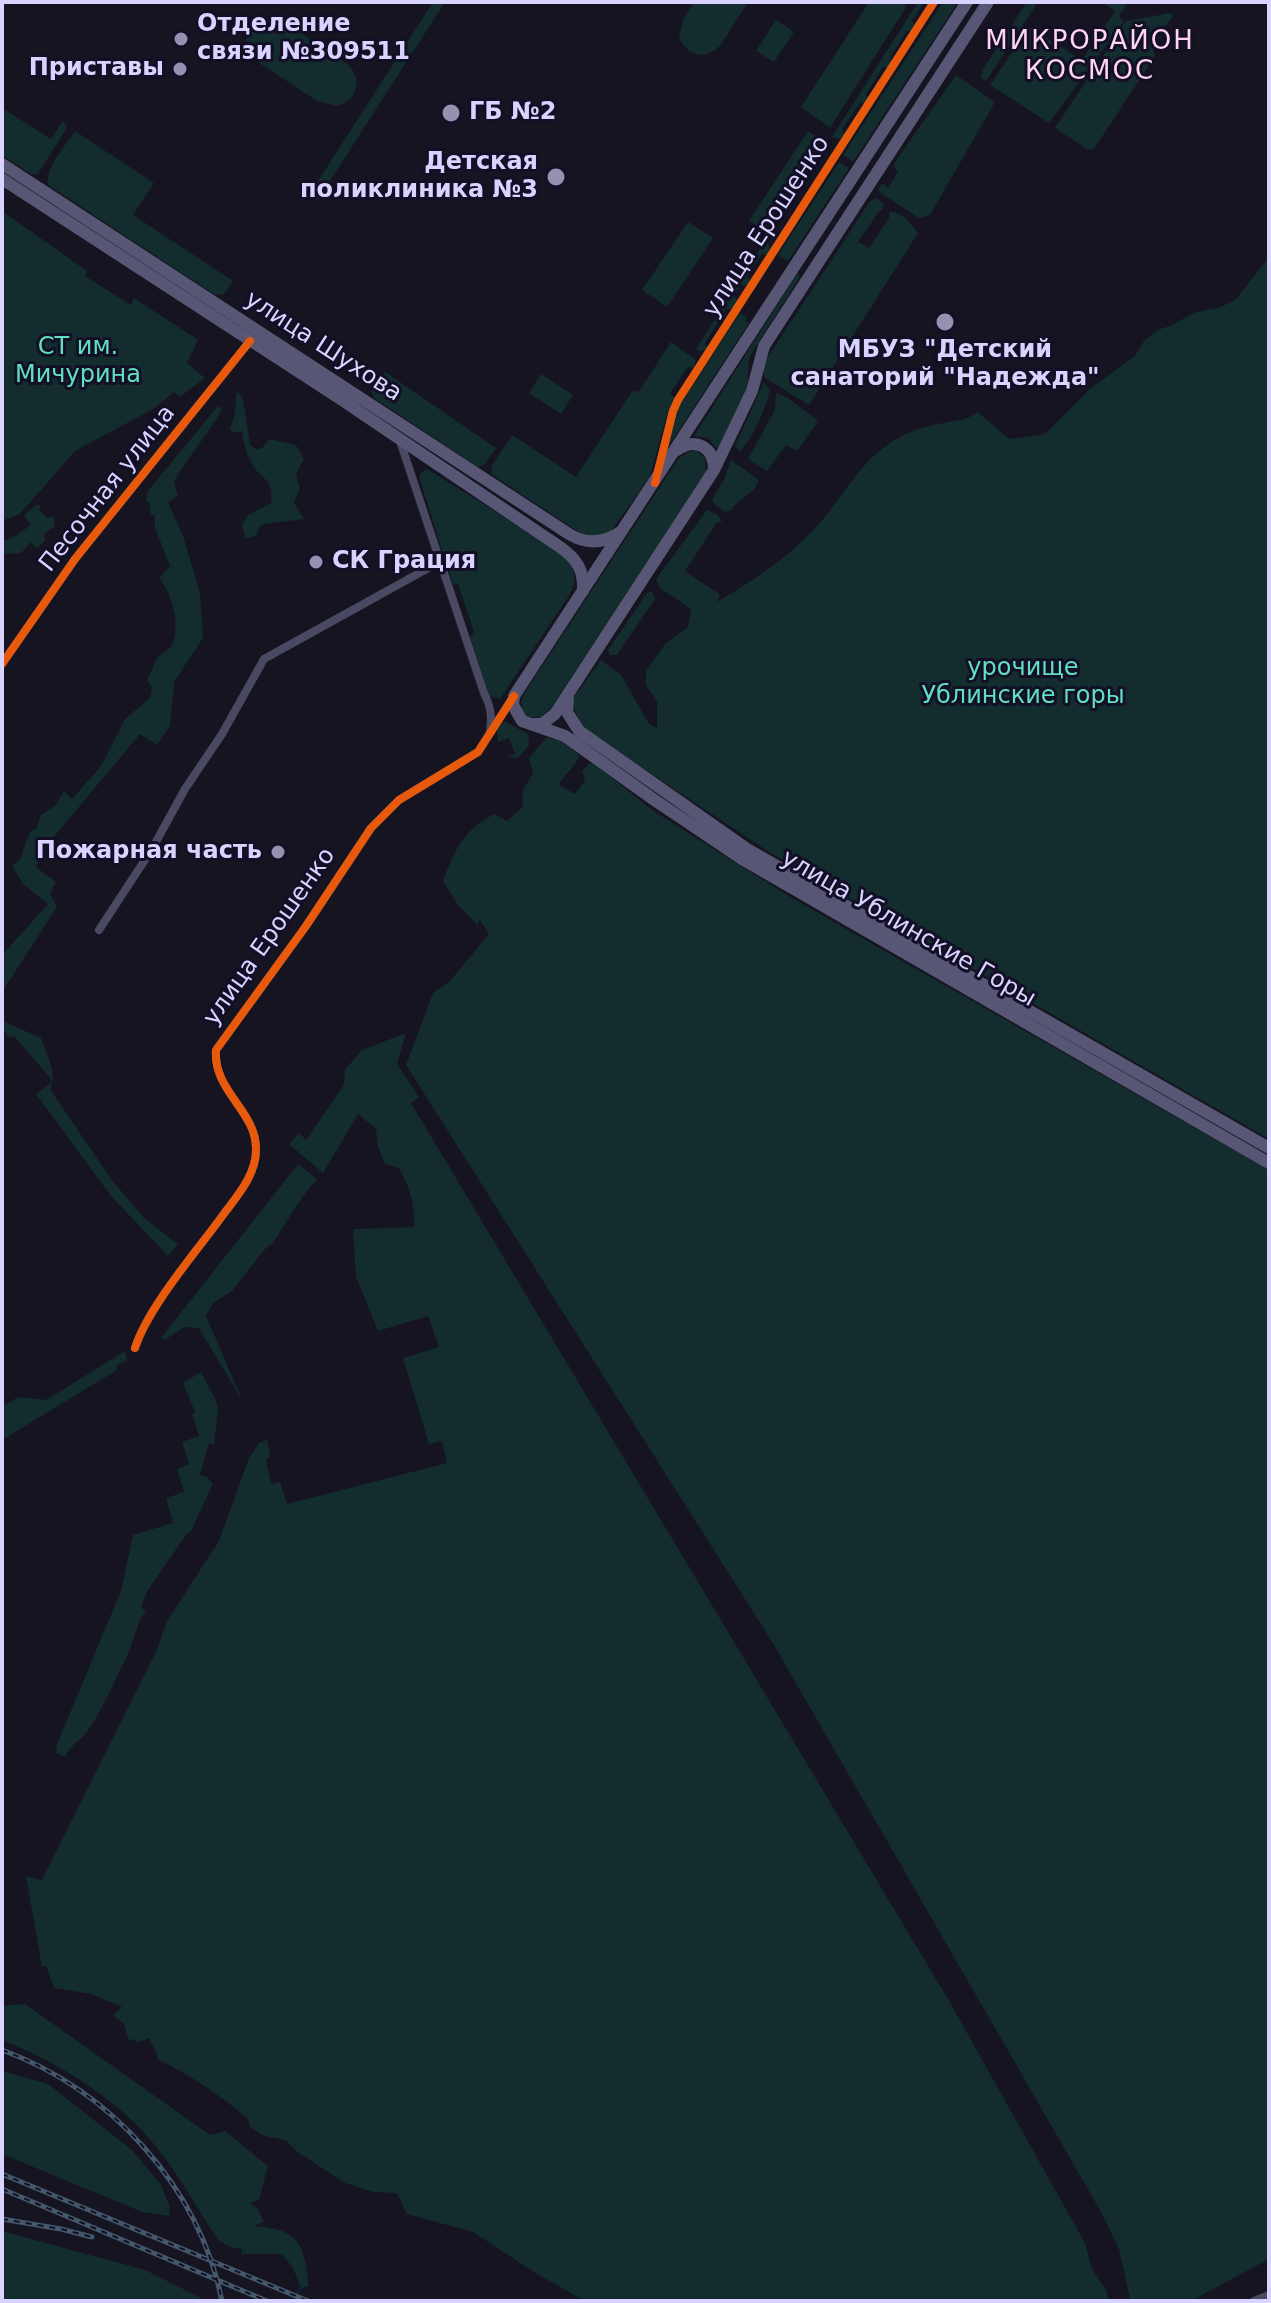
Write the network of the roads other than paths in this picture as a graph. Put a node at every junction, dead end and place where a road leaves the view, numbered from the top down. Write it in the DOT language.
graph roads {
  1 [pos="934,2"];
  2 [pos="967,2"];
  3 [pos="988,2"];
  4 [pos="5,174"];
  5 [pos="254,336"];
  6 [pos="400,440"];
  7 [pos="675,452"];
  8 [pos="714,470"];
  9 [pos="655,483"];
  10 [pos="624,529"];
  11 [pos="441,561"];
  12 [pos="583,591"];
  13 [pos="2,664"];
  14 [pos="569,693"];
  15 [pos="514,696"];
  16 [pos="489,703"];
  17 [pos="503,713"];
  18 [pos="527,723"];
  19 [pos="489,736"];
  20 [pos="99,930"];
  21 [pos="1269,1148"];
  22 [pos="1269,1163"];
  23 [pos="135,1348"];
  24 [pos="1269,2295"];
  25 [pos="1254,2301"];
  1 -- 9 [label="street, улица Ерошенко"];
  2 -- 7 [label="main road, улица Ерошенко"];
  3 -- 8 [label="main road"];
  4 -- 5 [label="main road, улица Шухова"];
  5 -- 6 [label="main road, улица Шухова"];
  5 -- 10 [label="main road, улица Шухова"];
  5 -- 13 [label="street, Песочная улица"];
  6 -- 11 [label="street"];
  6 -- 12 [label="main road, улица Шухова"];
  7 -- 8 [label="main road"];
  7 -- 9 [label="main road, улица Ерошенко"];
  8 -- 14 [label="main road"];
  9 -- 10 [label="main road, улица Ерошенко"];
  10 -- 12 [label="main road, улица Ерошенко"];
  11 -- 16 [label="street"];
  11 -- 20 [label="street"];
  12 -- 15 [label="main road, улица Ерошенко"];
  14 -- 18 [label="main road"];
  14 -- 21 [label="main road, улица Ублинские Горы"];
  15 -- 16 [label="street"];
  15 -- 17 [label="street, улица Ерошенко"];
  15 -- 18 [label="main road"];
  16 -- 17 [label="street"];
  16 -- 19 [label="street"];
  17 -- 18 [label="street"];
  17 -- 19 [label="street, улица Ерошенко"];
  18 -- 22 [label="main road, улица Ублинские Горы"];
  19 -- 23 [label="street, улица Ерошенко"];
  24 -- 25 [label="street"];
}
